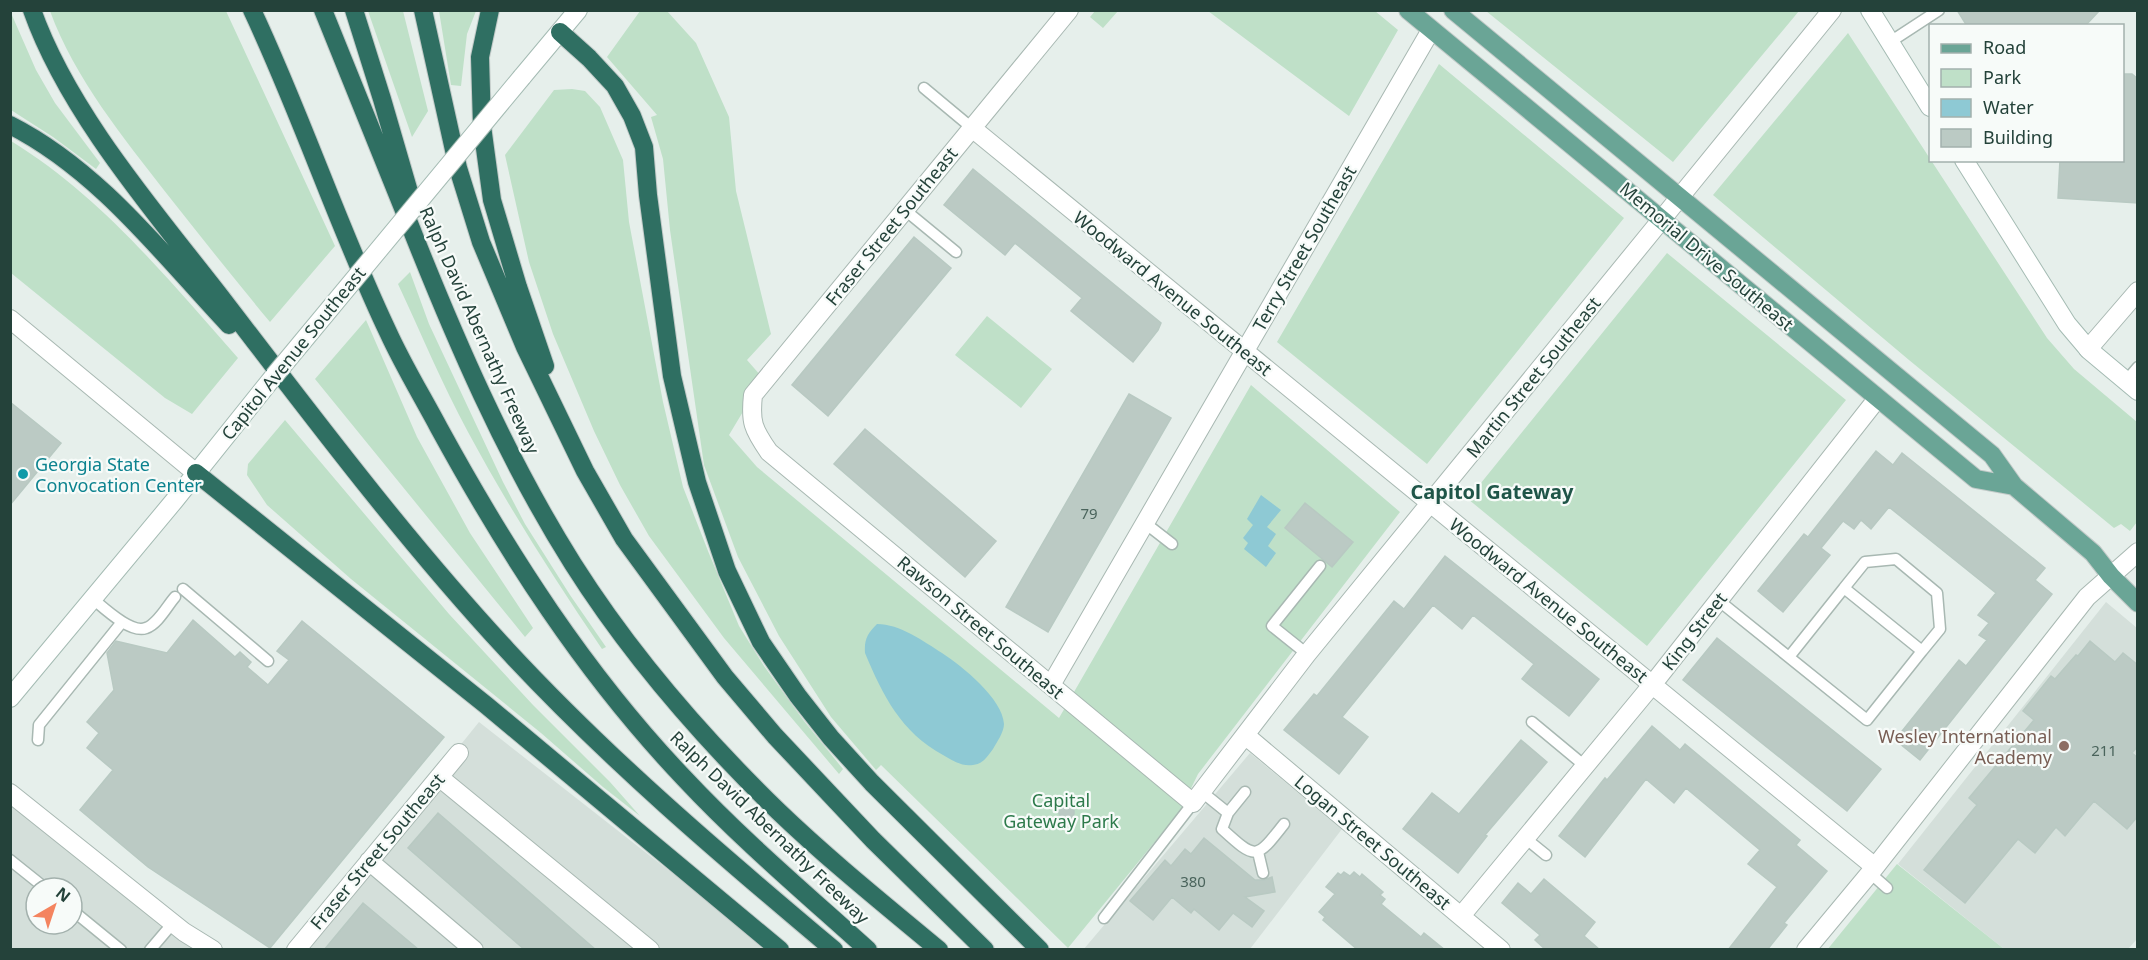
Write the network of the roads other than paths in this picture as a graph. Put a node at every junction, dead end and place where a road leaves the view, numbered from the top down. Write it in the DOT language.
graph roads {
  1 [pos="32,10"];
  2 [pos="323,10"];
  3 [pos="354,10"];
  4 [pos="423,10"];
  5 [pos="490,10"];
  6 [pos="578,10"];
  7 [pos="1069,10"];
  8 [pos="1408,10"];
  9 [pos="1453,10"];
  10 [pos="1832,10"];
  11 [pos="1870,10"];
  12 [pos="1939,10"];
  13 [pos="253,13"];
  14 [pos="1431,30"];
  15 [pos="560,32"];
  16 [pos="1890,42"];
  17 [pos="924,88"];
  18 [pos="1929,105"];
  19 [pos="10,125"];
  20 [pos="972,128"];
  21 [pos="1965,162"];
  22 [pos="1680,196"];
  23 [pos="905,210"];
  24 [pos="1662,219"];
  25 [pos="957,252"];
  26 [pos="2138,291"];
  27 [pos="440,300"];
  28 [pos="10,319"];
  29 [pos="2088,349"];
  30 [pos="1244,351"];
  31 [pos="2138,367"];
  32 [pos="2132,386"];
  33 [pos="1877,399"];
  34 [pos="302,403"];
  35 [pos="570,439"];
  36 [pos="769,452"];
  37 [pos="196,473"];
  38 [pos="2014,486"];
  39 [pos="1430,503"];
  40 [pos="1145,523"];
  41 [pos="1172,544"];
  42 [pos="2138,552"];
  43 [pos="1320,566"];
  44 [pos="2111,576"];
  45 [pos="1844,588"];
  46 [pos="93,599"];
  47 [pos="1718,600"];
  48 [pos="2138,603"];
  49 [pos="122,622"];
  50 [pos="1922,651"];
  51 [pos="1307,654"];
  52 [pos="1789,657"];
  53 [pos="268,661"];
  54 [pos="1051,685"];
  55 [pos="1652,685"];
  56 [pos="10,698"];
  57 [pos="1532,722"];
  58 [pos="1245,735"];
  59 [pos="38,740"];
  60 [pos="459,753"];
  61 [pos="1585,766"];
  62 [pos="439,777"];
  63 [pos="1245,792"];
  64 [pos="10,793"];
  65 [pos="1197,798"];
  66 [pos="1228,813"];
  67 [pos="1284,824"];
  68 [pos="1525,838"];
  69 [pos="1258,852"];
  70 [pos="1546,855"];
  71 [pos="10,860"];
  72 [pos="369,861"];
  73 [pos="1872,870"];
  74 [pos="1263,873"];
  75 [pos="30,876"];
  76 [pos="1887,888"];
  77 [pos="1461,916"];
  78 [pos="1104,918"];
  79 [pos="84,920"];
  80 [pos="173,923"];
  81 [pos="121,950"];
  82 [pos="150,950"];
  83 [pos="213,950"];
  84 [pos="296,950"];
  85 [pos="474,950"];
  86 [pos="650,950"];
  87 [pos="780,950"];
  88 [pos="834,950"];
  89 [pos="868,950"];
  90 [pos="939,950"];
  91 [pos="985,950"];
  92 [pos="1040,950"];
  93 [pos="1501,950"];
  94 [pos="1806,950"];
  1 -- 34 [label="highway"];
  2 -- 27 [label="highway, Ralph David Abernathy Freeway"];
  3 -- 27 [label="highway"];
  4 -- 35 [label="highway"];
  5 -- 35 [label="highway"];
  6 -- 15 [label="street, Capitol Avenue Southeast"];
  7 -- 20 [label="street, Fraser Street Southeast"];
  8 -- 14 [label="main road, Memorial Drive Southeast"];
  9 -- 22 [label="main road, Memorial Drive Southeast"];
  10 -- 22 [label="street, Martin Street Southeast"];
  11 -- 16 [label="street"];
  12 -- 16 [label="lane"];
  13 -- 89 [label="highway, Ralph David Abernathy Freeway"];
  14 -- 24 [label="main road, Memorial Drive Southeast"];
  14 -- 30 [label="street, Terry Street Southeast"];
  15 -- 37 [label="street, Capitol Avenue Southeast, bridge"];
  15 -- 92 [label="highway"];
  16 -- 18 [label="street"];
  17 -- 20 [label="lane"];
  19 -- 34 [label="highway"];
  20 -- 23 [label="street, Fraser Street Southeast"];
  20 -- 30 [label="street, Woodward Avenue Southeast"];
  21 -- 29 [label="street"];
  22 -- 24 [label="street, Martin Street Southeast"];
  22 -- 38 [label="main road, Memorial Drive Southeast"];
  23 -- 25 [label="lane"];
  23 -- 36 [label="street, Fraser Street Southeast"];
  24 -- 33 [label="main road, Memorial Drive Southeast"];
  24 -- 39 [label="street, Martin Street Southeast"];
  26 -- 29 [label="street"];
  27 -- 90 [label="highway, Ralph David Abernathy Freeway"];
  28 -- 37 [label="street"];
  29 -- 32 [label="street"];
  30 -- 39 [label="street, Woodward Avenue Southeast"];
  30 -- 40 [label="street, Terry Street Southeast"];
  31 -- 32 [label="lane"];
  33 -- 38 [label="main road, Memorial Drive Southeast"];
  33 -- 47 [label="street, King Street"];
  34 -- 88 [label="highway"];
  35 -- 91 [label="highway"];
  36 -- 54 [label="street, Rawson Street Southeast"];
  37 -- 46 [label="street, Capitol Avenue Southeast"];
  37 -- 87 [label="highway"];
  38 -- 44 [label="main road, Memorial Drive Southeast"];
  39 -- 51 [label="street, Martin Street Southeast"];
  39 -- 55 [label="street, Woodward Avenue Southeast"];
  40 -- 41 [label="lane"];
  40 -- 54 [label="street, Terry Street Southeast"];
  42 -- 44 [label="street"];
  43 -- 51 [label="lane"];
  44 -- 48 [label="main road, Memorial Drive Southeast"];
  44 -- 73 [label="street"];
  45 -- 50 [label="lane"];
  45 -- 50 [label="lane"];
  45 -- 52 [label="lane"];
  46 -- 49 [label="lane"];
  46 -- 56 [label="street, Capitol Avenue Southeast"];
  47 -- 52 [label="lane"];
  47 -- 55 [label="street, King Street"];
  49 -- 53 [label="lane"];
  49 -- 59 [label="lane"];
  50 -- 52 [label="lane"];
  51 -- 58 [label="street, Martin Street Southeast"];
  54 -- 65 [label="street, Rawson Street Southeast"];
  55 -- 61 [label="street, King Street"];
  55 -- 73 [label="street, Woodward Avenue Southeast"];
  57 -- 61 [label="lane"];
  58 -- 65 [label="street, Martin Street Southeast"];
  58 -- 77 [label="street, Logan Street Southeast"];
  60 -- 62 [label="street, Fraser Street Southeast"];
  61 -- 68 [label="street, King Street"];
  62 -- 72 [label="street, Fraser Street Southeast"];
  62 -- 86 [label="street"];
  63 -- 66 [label="lane"];
  64 -- 80 [label="street"];
  65 -- 66 [label="lane"];
  65 -- 78 [label="lane"];
  66 -- 69 [label="lane"];
  67 -- 69 [label="lane"];
  68 -- 70 [label="lane"];
  68 -- 77 [label="street, King Street"];
  69 -- 74 [label="lane"];
  71 -- 75 [label="lane"];
  72 -- 84 [label="street, Fraser Street Southeast"];
  72 -- 85 [label="street"];
  73 -- 76 [label="lane"];
  73 -- 94 [label="street"];
  77 -- 93 [label="street, Logan Street Southeast"];
  79 -- 81 [label="lane"];
  80 -- 82 [label="lane"];
  80 -- 83 [label="street"];
}
